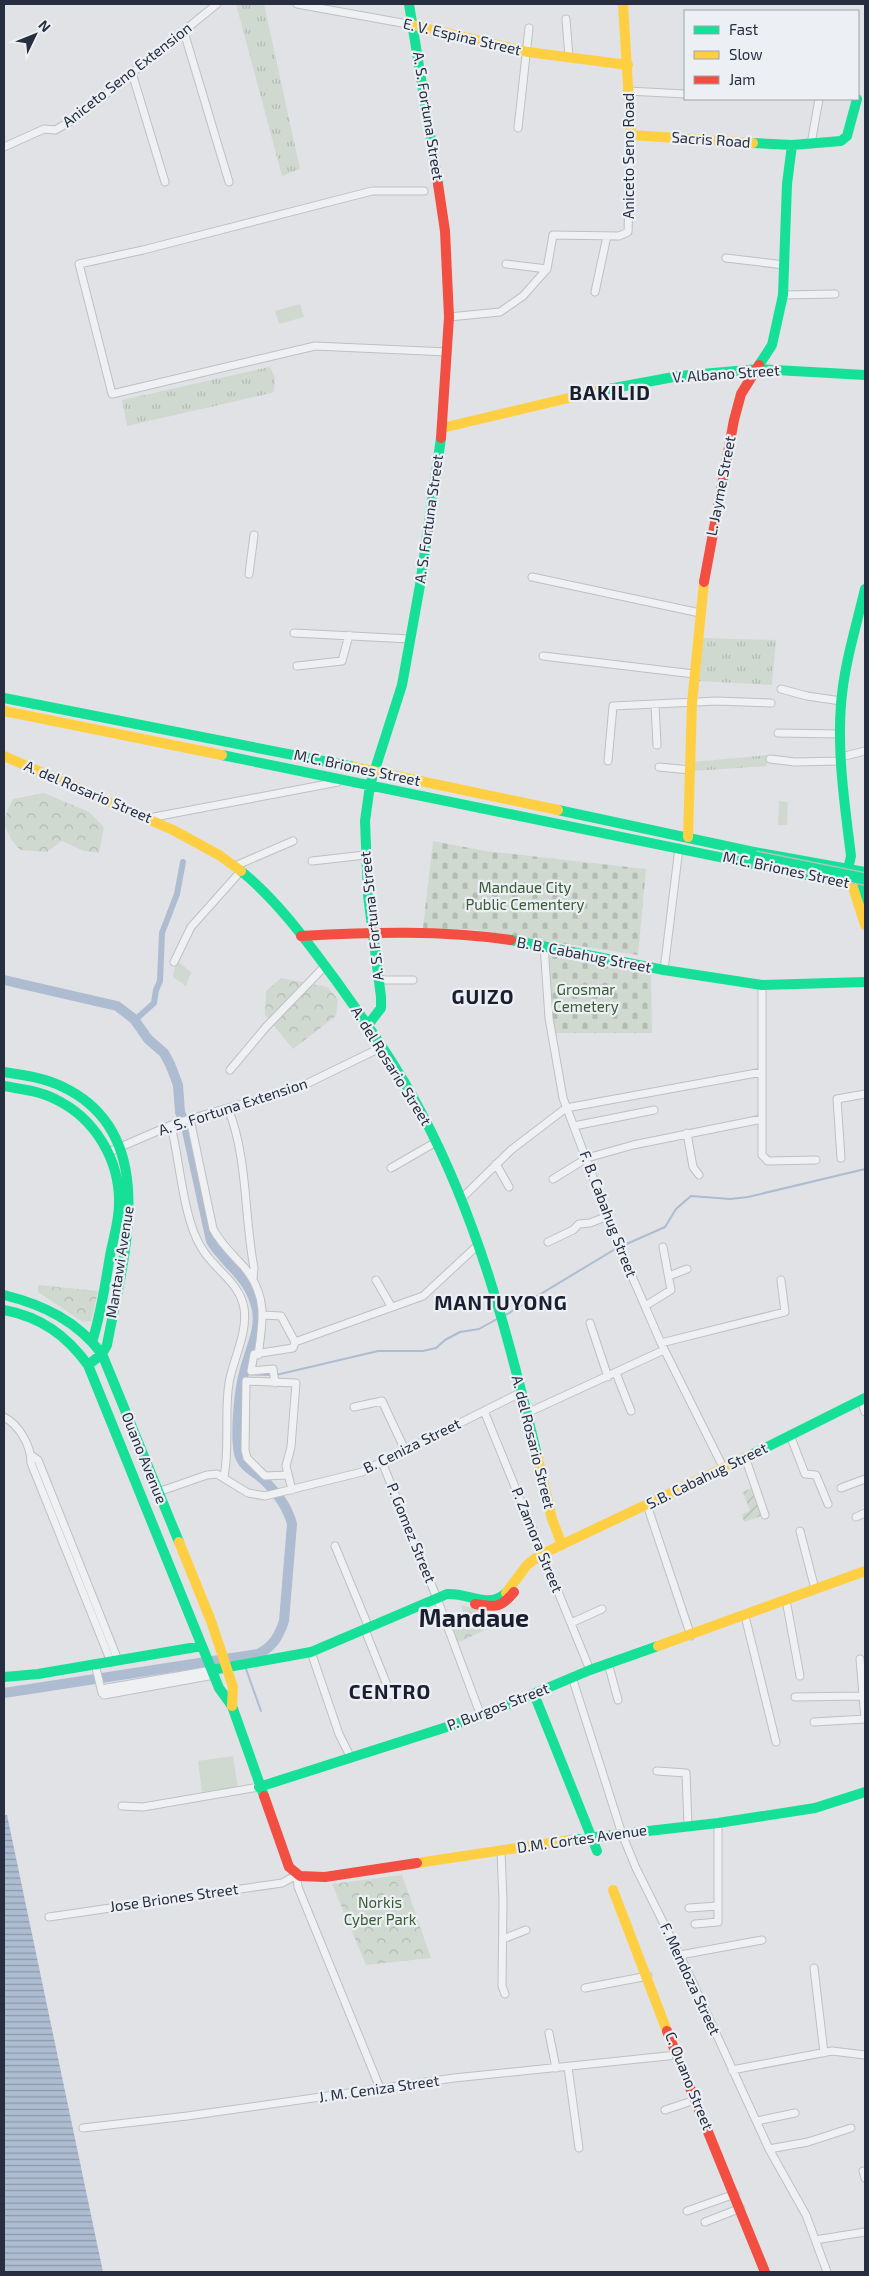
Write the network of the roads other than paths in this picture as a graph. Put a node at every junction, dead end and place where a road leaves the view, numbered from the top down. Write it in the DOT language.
graph roads {
  1 [pos="217,4"];
  2 [pos="297,4"];
  3 [pos="409,4"];
  4 [pos="624,4"];
  5 [pos="566,19"];
  6 [pos="413,25"];
  7 [pos="529,28"];
  8 [pos="184,32"];
  9 [pos="528,52"];
  10 [pos="569,58"];
  11 [pos="628,65"];
  12 [pos="132,73"];
  13 [pos="628,91"];
  14 [pos="684,94"];
  15 [pos="819,100"];
  16 [pos="858,100"];
  17 [pos="518,128"];
  18 [pos="631,135"];
  19 [pos="811,144"];
  20 [pos="792,145"];
  21 [pos="4,147"];
  22 [pos="165,182"];
  23 [pos="229,182"];
  24 [pos="424,191"];
  25 [pos="607,236"];
  26 [pos="726,258"];
  27 [pos="506,264"];
  28 [pos="784,265"];
  29 [pos="547,269"];
  30 [pos="595,292"];
  31 [pos="835,294"];
  32 [pos="783,295"];
  33 [pos="449,317"];
  34 [pos="448,352"];
  35 [pos="757,369"];
  36 [pos="865,376"];
  37 [pos="442,428"];
  38 [pos="254,535"];
  39 [pos="249,574"];
  40 [pos="532,577"];
  41 [pos="865,589"];
  42 [pos="700,613"];
  43 [pos="294,633"];
  44 [pos="349,635"];
  45 [pos="410,639"];
  46 [pos="543,656"];
  47 [pos="297,666"];
  48 [pos="694,674"];
  49 [pos="782,689"];
  50 [pos="4,698"];
  51 [pos="842,701"];
  52 [pos="692,702"];
  53 [pos="771,703"];
  54 [pos="655,705"];
  55 [pos="4,711"];
  56 [pos="778,733"];
  57 [pos="840,734"];
  58 [pos="657,746"];
  59 [pos="865,751"];
  60 [pos="4,756"];
  61 [pos="770,759"];
  62 [pos="841,759"];
  63 [pos="608,761"];
  64 [pos="659,767"];
  65 [pos="690,770"];
  66 [pos="375,772"];
  67 [pos="348,780"];
  68 [pos="370,785"];
  69 [pos="149,818"];
  70 [pos="688,837"];
  71 [pos="293,841"];
  72 [pos="710,842"];
  73 [pos="679,848"];
  74 [pos="706,854"];
  75 [pos="365,855"];
  76 [pos="751,857"];
  77 [pos="312,861"];
  78 [pos="832,866"];
  79 [pos="238,868"];
  80 [pos="859,878"];
  81 [pos="832,880"];
  82 [pos="861,901"];
  83 [pos="865,925"];
  84 [pos="372,932"];
  85 [pos="301,936"];
  86 [pos="544,945"];
  87 [pos="174,962"];
  88 [pos="325,966"];
  89 [pos="664,970"];
  90 [pos="379,980"];
  91 [pos="413,980"];
  92 [pos="865,982"];
  93 [pos="762,985"];
  94 [pos="368,1025"];
  95 [pos="382,1047"];
  96 [pos="230,1070"];
  97 [pos="4,1072"];
  98 [pos="762,1072"];
  99 [pos="4,1086"];
  100 [pos="865,1094"];
  101 [pos="228,1108"];
  102 [pos="566,1108"];
  103 [pos="654,1110"];
  104 [pos="189,1119"];
  105 [pos="762,1119"];
  106 [pos="174,1125"];
  107 [pos="574,1126"];
  108 [pos="687,1134"];
  109 [pos="436,1142"];
  110 [pos="114,1150"];
  111 [pos="587,1158"];
  112 [pos="841,1158"];
  113 [pos="816,1160"];
  114 [pos="496,1164"];
  115 [pos="391,1168"];
  116 [pos="700,1175"];
  117 [pos="553,1179"];
  118 [pos="509,1187"];
  119 [pos="461,1199"];
  120 [pos="608,1216"];
  121 [pos="548,1242"];
  122 [pos="478,1245"];
  123 [pos="663,1247"];
  124 [pos="687,1269"];
  125 [pos="668,1276"];
  126 [pos="253,1279"];
  127 [pos="376,1280"];
  128 [pos="781,1280"];
  129 [pos="4,1295"];
  130 [pos="391,1306"];
  131 [pos="645,1306"];
  132 [pos="4,1310"];
  133 [pos="264,1315"];
  134 [pos="590,1322"];
  135 [pos="92,1342"];
  136 [pos="295,1342"];
  137 [pos="662,1347"];
  138 [pos="102,1354"];
  139 [pos="258,1354"];
  140 [pos="88,1365"];
  141 [pos="616,1373"];
  142 [pos="608,1377"];
  143 [pos="275,1382"];
  144 [pos="522,1392"];
  145 [pos="863,1399"];
  146 [pos="354,1407"];
  147 [pos="484,1411"];
  148 [pos="631,1411"];
  149 [pos="527,1412"];
  150 [pos="865,1412"];
  151 [pos="4,1417"];
  152 [pos="790,1435"];
  153 [pos="405,1450"];
  154 [pos="745,1457"];
  155 [pos="382,1462"];
  156 [pos="723,1467"];
  157 [pos="287,1475"];
  158 [pos="224,1478"];
  159 [pos="865,1479"];
  160 [pos="840,1488"];
  161 [pos="292,1490"];
  162 [pos="158,1492"];
  163 [pos="828,1504"];
  164 [pos="647,1505"];
  165 [pos="865,1513"];
  166 [pos="765,1515"];
  167 [pos="856,1517"];
  168 [pos="800,1532"];
  169 [pos="562,1545"];
  170 [pos="335,1546"];
  171 [pos="544,1555"];
  172 [pos="865,1571"];
  173 [pos="815,1589"];
  174 [pos="436,1600"];
  175 [pos="786,1600"];
  176 [pos="602,1609"];
  177 [pos="745,1616"];
  178 [pos="571,1624"];
  179 [pos="367,1629"];
  180 [pos="691,1636"];
  181 [pos="311,1652"];
  182 [pos="860,1659"];
  183 [pos="115,1661"];
  184 [pos="209,1663"];
  185 [pos="608,1663"];
  186 [pos="229,1665"];
  187 [pos="96,1668"];
  188 [pos="590,1670"];
  189 [pos="800,1676"];
  190 [pos="572,1677"];
  191 [pos="5,1678"];
  192 [pos="534,1694"];
  193 [pos="391,1695"];
  194 [pos="795,1696"];
  195 [pos="862,1696"];
  196 [pos="618,1700"];
  197 [pos="232,1706"];
  198 [pos="481,1716"];
  199 [pos="865,1719"];
  200 [pos="814,1722"];
  201 [pos="776,1742"];
  202 [pos="351,1758"];
  203 [pos="657,1771"];
  204 [pos="259,1787"];
  205 [pos="865,1792"];
  206 [pos="122,1806"];
  207 [pos="718,1823"];
  208 [pos="688,1826"];
  209 [pos="622,1834"];
  210 [pos="592,1837"];
  211 [pos="501,1850"];
  212 [pos="597,1851"];
  213 [pos="297,1876"];
  214 [pos="613,1890"];
  215 [pos="718,1906"];
  216 [pos="689,1908"];
  217 [pos="49,1917"];
  218 [pos="695,1924"];
  219 [pos="526,1930"];
  220 [pos="503,1939"];
  221 [pos="762,1940"];
  222 [pos="680,1955"];
  223 [pos="814,1968"];
  224 [pos="648,1976"];
  225 [pos="585,1988"];
  226 [pos="505,1994"];
  227 [pos="549,2032"];
  228 [pos="827,2052"];
  229 [pos="677,2055"];
  230 [pos="865,2055"];
  231 [pos="568,2067"];
  232 [pos="556,2068"];
  233 [pos="732,2070"];
  234 [pos="380,2088"];
  235 [pos="695,2100"];
  236 [pos="666,2110"];
  237 [pos="795,2112"];
  238 [pos="757,2121"];
  239 [pos="82,2128"];
  240 [pos="851,2128"];
  241 [pos="580,2148"];
  242 [pos="769,2149"];
  243 [pos="863,2170"];
  244 [pos="865,2178"];
  245 [pos="735,2194"];
  246 [pos="741,2208"];
  247 [pos="687,2211"];
  248 [pos="705,2222"];
  249 [pos="865,2232"];
  250 [pos="815,2240"];
  251 [pos="765,2272"];
  252 [pos="827,2272"];
  1 -- 8 [label="street, Aniceto Seno Extension"];
  2 -- 6 [label="street, E. V. Espina Street"];
  3 -- 6 [label="main road, A. S. Fortuna Street"];
  4 -- 11 [label="main road, Aniceto Seno Road"];
  5 -- 10 [label="street"];
  6 -- 9 [label="main road, E. V. Espina Street"];
  6 -- 33 [label="main road, A. S. Fortuna Street"];
  7 -- 9 [label="street"];
  8 -- 12 [label="street, Aniceto Seno Extension"];
  8 -- 23 [label="street"];
  9 -- 10 [label="main road, E. V. Espina Street"];
  9 -- 17 [label="street"];
  10 -- 11 [label="main road, E. V. Espina Street"];
  11 -- 13 [label="main road, Aniceto Seno Road"];
  12 -- 21 [label="street, Aniceto Seno Extension"];
  12 -- 22 [label="street"];
  13 -- 14 [label="street"];
  13 -- 18 [label="main road, Aniceto Seno Road"];
  15 -- 19 [label="street"];
  16 -- 19 [label="main road, Sacris Road"];
  18 -- 20 [label="main road, Sacris Road"];
  18 -- 25 [label="street, Aniceto Seno Road"];
  19 -- 20 [label="main road, Sacris Road"];
  20 -- 28 [label="main road, L. Jayme Street"];
  24 -- 34 [label="street"];
  25 -- 29 [label="street, Aniceto Seno Road"];
  25 -- 30 [label="street"];
  26 -- 28 [label="street"];
  27 -- 29 [label="street"];
  28 -- 32 [label="main road, L. Jayme Street"];
  29 -- 33 [label="street"];
  31 -- 32 [label="street"];
  32 -- 35 [label="main road, L. Jayme Street"];
  33 -- 34 [label="main road, A. S. Fortuna Street"];
  34 -- 37 [label="main road, A. S. Fortuna Street"];
  35 -- 36 [label="main road, V. Albano Street"];
  35 -- 37 [label="main road, V. Albano Street"];
  35 -- 42 [label="main road, L. Jayme Street"];
  37 -- 45 [label="main road, A. S. Fortuna Street"];
  38 -- 39 [label="street"];
  40 -- 42 [label="street"];
  41 -- 51 [label="main road"];
  42 -- 48 [label="main road, L. Jayme Street"];
  43 -- 44 [label="street"];
  44 -- 45 [label="street"];
  44 -- 47 [label="street"];
  45 -- 66 [label="main road, A. S. Fortuna Street"];
  46 -- 48 [label="street"];
  48 -- 52 [label="main road, L. Jayme Street"];
  49 -- 51 [label="street"];
  50 -- 66 [label="main road, M.C. Briones Street"];
  51 -- 57 [label="main road"];
  52 -- 53 [label="street"];
  52 -- 54 [label="street"];
  52 -- 65 [label="main road, L. Jayme Street"];
  54 -- 58 [label="street"];
  54 -- 63 [label="street"];
  55 -- 67 [label="main road, M.C. Briones Street"];
  56 -- 57 [label="street"];
  57 -- 62 [label="main road"];
  59 -- 62 [label="street"];
  60 -- 69 [label="main road, A. del Rosario Street"];
  61 -- 62 [label="street"];
  62 -- 80 [label="main road"];
  64 -- 65 [label="street"];
  65 -- 70 [label="main road, L. Jayme Street"];
  66 -- 68 [label="main road, A. S. Fortuna Street"];
  66 -- 70 [label="main road, M.C. Briones Street"];
  67 -- 68 [label="main road, M.C. Briones Street"];
  67 -- 69 [label="street"];
  68 -- 73 [label="main road, M.C. Briones Street"];
  68 -- 75 [label="main road, A. S. Fortuna Street"];
  69 -- 79 [label="main road, A. del Rosario Street"];
  70 -- 72 [label="main road, M.C. Briones Street"];
  71 -- 79 [label="street"];
  72 -- 76 [label="main road, M.C. Briones Street"];
  72 -- 78 [label="main road, M.C. Briones Street"];
  73 -- 74 [label="main road, M.C. Briones Street"];
  73 -- 89 [label="street"];
  74 -- 76 [label="main road, M.C. Briones Street"];
  74 -- 81 [label="main road, M.C. Briones Street"];
  75 -- 77 [label="street"];
  75 -- 84 [label="main road, A. S. Fortuna Street"];
  76 -- 80 [label="main road, bridge"];
  78 -- 80 [label="main road, M.C. Briones Street"];
  78 -- 81 [label="main road"];
  79 -- 85 [label="main road, A. del Rosario Street"];
  79 -- 87 [label="street"];
  80 -- 81 [label="main road, M.C. Briones Street"];
  80 -- 82 [label="main road"];
  81 -- 82 [label="main road"];
  82 -- 83 [label="main road"];
  84 -- 85 [label="main road, B. B. Cabahug Street"];
  84 -- 86 [label="main road, B. B. Cabahug Street"];
  84 -- 90 [label="main road, A. S. Fortuna Street"];
  85 -- 88 [label="main road, A. del Rosario Street"];
  86 -- 89 [label="main road, B. B. Cabahug Street"];
  86 -- 102 [label="street, F. B. Cabahug Street"];
  88 -- 94 [label="main road, A. del Rosario Street"];
  88 -- 96 [label="street"];
  89 -- 93 [label="main road, B. B. Cabahug Street"];
  90 -- 91 [label="street"];
  90 -- 94 [label="main road, A. S. Fortuna Street"];
  92 -- 93 [label="main road, B. B. Cabahug Street"];
  93 -- 98 [label="street"];
  94 -- 95 [label="main road, A. del Rosario Street"];
  95 -- 101 [label="street, A. S. Fortuna Extension"];
  95 -- 109 [label="main road, A. del Rosario Street"];
  97 -- 110 [label="main road, Mantawi Avenue"];
  98 -- 102 [label="street"];
  98 -- 105 [label="street"];
  99 -- 110 [label="main road, Mantawi Avenue"];
  100 -- 112 [label="street"];
  101 -- 104 [label="street, A. S. Fortuna Extension"];
  101 -- 126 [label="street"];
  102 -- 107 [label="street, F. B. Cabahug Street"];
  102 -- 114 [label="street"];
  103 -- 107 [label="street"];
  104 -- 106 [label="street, A. S. Fortuna Extension"];
  104 -- 126 [label="street"];
  105 -- 108 [label="street"];
  105 -- 113 [label="street"];
  106 -- 110 [label="street, A. S. Fortuna Extension"];
  106 -- 158 [label="street"];
  107 -- 111 [label="street, F. B. Cabahug Street"];
  108 -- 111 [label="street"];
  108 -- 116 [label="street"];
  109 -- 115 [label="street"];
  109 -- 119 [label="main road, A. del Rosario Street"];
  110 -- 135 [label="main road, Mantawi Avenue"];
  110 -- 138 [label="main road, Mantawi Avenue"];
  111 -- 117 [label="street"];
  111 -- 120 [label="street, F. B. Cabahug Street"];
  114 -- 118 [label="street"];
  114 -- 119 [label="street"];
  119 -- 122 [label="main road, A. del Rosario Street"];
  120 -- 121 [label="street"];
  120 -- 131 [label="street, F. B. Cabahug Street"];
  122 -- 130 [label="street"];
  122 -- 144 [label="main road, A. del Rosario Street"];
  123 -- 125 [label="street"];
  124 -- 125 [label="street"];
  125 -- 131 [label="street"];
  126 -- 133 [label="street"];
  127 -- 130 [label="street"];
  128 -- 137 [label="street"];
  129 -- 135 [label="main road, Ouano Avenue"];
  130 -- 136 [label="street"];
  131 -- 137 [label="street, F. B. Cabahug Street"];
  132 -- 140 [label="main road, Ouano Avenue"];
  133 -- 136 [label="street"];
  133 -- 139 [label="street"];
  134 -- 142 [label="street"];
  135 -- 138 [label="main road, Ouano Avenue"];
  136 -- 139 [label="street"];
  137 -- 141 [label="street"];
  137 -- 156 [label="street, F. B. Cabahug Street"];
  138 -- 140 [label="main road"];
  138 -- 162 [label="main road, Ouano Avenue"];
  139 -- 143 [label="street"];
  140 -- 184 [label="main road, Ouano Avenue"];
  141 -- 142 [label="street"];
  141 -- 148 [label="street"];
  142 -- 149 [label="street"];
  143 -- 157 [label="street"];
  143 -- 157 [label="street"];
  144 -- 147 [label="street, B. Ceniza Street"];
  144 -- 149 [label="main road, A. del Rosario Street"];
  145 -- 150 [label="street"];
  145 -- 152 [label="main road, S.B. Cabahug Street"];
  146 -- 153 [label="street"];
  147 -- 153 [label="street, B. Ceniza Street"];
  147 -- 171 [label="street, P. Zamora Street"];
  149 -- 169 [label="main road, A. del Rosario Street"];
  151 -- 183 [label="street"];
  152 -- 154 [label="main road, S.B. Cabahug Street"];
  152 -- 163 [label="street"];
  153 -- 155 [label="street, B. Ceniza Street"];
  154 -- 156 [label="main road, S.B. Cabahug Street"];
  154 -- 166 [label="street"];
  155 -- 161 [label="street, B. Ceniza Street"];
  155 -- 174 [label="street, P. Gomez Street"];
  156 -- 164 [label="main road, S.B. Cabahug Street"];
  157 -- 161 [label="street"];
  158 -- 161 [label="street, B. Ceniza Street"];
  158 -- 162 [label="street"];
  159 -- 160 [label="street"];
  162 -- 186 [label="main road, Ouano Avenue"];
  164 -- 169 [label="main road, S.B. Cabahug Street"];
  164 -- 180 [label="street"];
  165 -- 167 [label="street"];
  168 -- 173 [label="street"];
  169 -- 171 [label="main road, S.B. Cabahug Street"];
  170 -- 179 [label="street"];
  171 -- 174 [label="main road, S.B. Cabahug Street"];
  171 -- 178 [label="street, P. Zamora Street"];
  172 -- 173 [label="main road, P. Burgos Street"];
  173 -- 175 [label="main road, P. Burgos Street"];
  174 -- 179 [label="main road, S.B. Cabahug Street"];
  174 -- 198 [label="street, P. Gomez Street"];
  175 -- 177 [label="main road, P. Burgos Street"];
  175 -- 189 [label="street"];
  176 -- 178 [label="street"];
  177 -- 180 [label="main road, P. Burgos Street"];
  177 -- 201 [label="street"];
  178 -- 188 [label="street, P. Zamora Street"];
  179 -- 181 [label="main road, S.B. Cabahug Street"];
  179 -- 193 [label="street"];
  180 -- 185 [label="main road, P. Burgos Street"];
  181 -- 186 [label="main road, S.B. Cabahug Street"];
  181 -- 202 [label="street"];
  182 -- 195 [label="street"];
  183 -- 184 [label="main road"];
  183 -- 187 [label="main road"];
  184 -- 186 [label="main road, S.B. Cabahug Street"];
  184 -- 187 [label="street, S.B. Cabahug Street"];
  184 -- 197 [label="main road, Ouano Avenue"];
  185 -- 188 [label="main road, P. Burgos Street"];
  185 -- 196 [label="street"];
  186 -- 197 [label="main road, Ouano Avenue"];
  187 -- 191 [label="main road"];
  188 -- 190 [label="main road, P. Burgos Street"];
  190 -- 192 [label="main road, P. Burgos Street"];
  190 -- 209 [label="street, F. Mendoza Street"];
  192 -- 198 [label="main road, P. Burgos Street"];
  192 -- 210 [label="main road"];
  194 -- 195 [label="street"];
  195 -- 199 [label="street"];
  197 -- 204 [label="main road"];
  198 -- 202 [label="main road, P. Burgos Street"];
  199 -- 200 [label="street"];
  202 -- 204 [label="main road, P. Burgos Street"];
  203 -- 208 [label="street"];
  204 -- 206 [label="street, P. Burgos Street"];
  204 -- 213 [label="main road"];
  205 -- 207 [label="main road, D.M. Cortes Avenue"];
  207 -- 208 [label="main road, D.M. Cortes Avenue"];
  207 -- 215 [label="street"];
  208 -- 209 [label="main road, D.M. Cortes Avenue"];
  209 -- 210 [label="main road, D.M. Cortes Avenue"];
  209 -- 222 [label="street, F. Mendoza Street"];
  210 -- 211 [label="main road, D.M. Cortes Avenue"];
  210 -- 212 [label="main road"];
  211 -- 213 [label="main road, D.M. Cortes Avenue"];
  211 -- 220 [label="street"];
  213 -- 217 [label="street, Jose Briones Street"];
  213 -- 234 [label="street"];
  214 -- 224 [label="main road, C. Ouano Street"];
  215 -- 216 [label="street"];
  215 -- 218 [label="street"];
  219 -- 220 [label="street"];
  220 -- 226 [label="street"];
  221 -- 222 [label="street"];
  222 -- 233 [label="street, F. Mendoza Street"];
  223 -- 228 [label="street"];
  224 -- 225 [label="street"];
  224 -- 229 [label="main road, C. Ouano Street"];
  227 -- 232 [label="street"];
  228 -- 230 [label="street"];
  228 -- 233 [label="street"];
  229 -- 231 [label="street, J. M. Ceniza Street"];
  229 -- 235 [label="main road, C. Ouano Street"];
  231 -- 232 [label="street, J. M. Ceniza Street"];
  231 -- 241 [label="street"];
  232 -- 234 [label="street, J. M. Ceniza Street"];
  233 -- 238 [label="street, F. Mendoza Street"];
  234 -- 239 [label="street, J. M. Ceniza Street"];
  235 -- 236 [label="street"];
  235 -- 245 [label="main road, C. Ouano Street"];
  237 -- 238 [label="street"];
  238 -- 242 [label="street, F. Mendoza Street"];
  240 -- 242 [label="street"];
  242 -- 250 [label="street, F. Mendoza Street"];
  243 -- 244 [label="street"];
  245 -- 246 [label="main road, C. Ouano Street"];
  245 -- 247 [label="street"];
  246 -- 248 [label="street"];
  246 -- 251 [label="main road, C. Ouano Street"];
  249 -- 250 [label="street"];
  250 -- 252 [label="street, F. Mendoza Street"];
}
